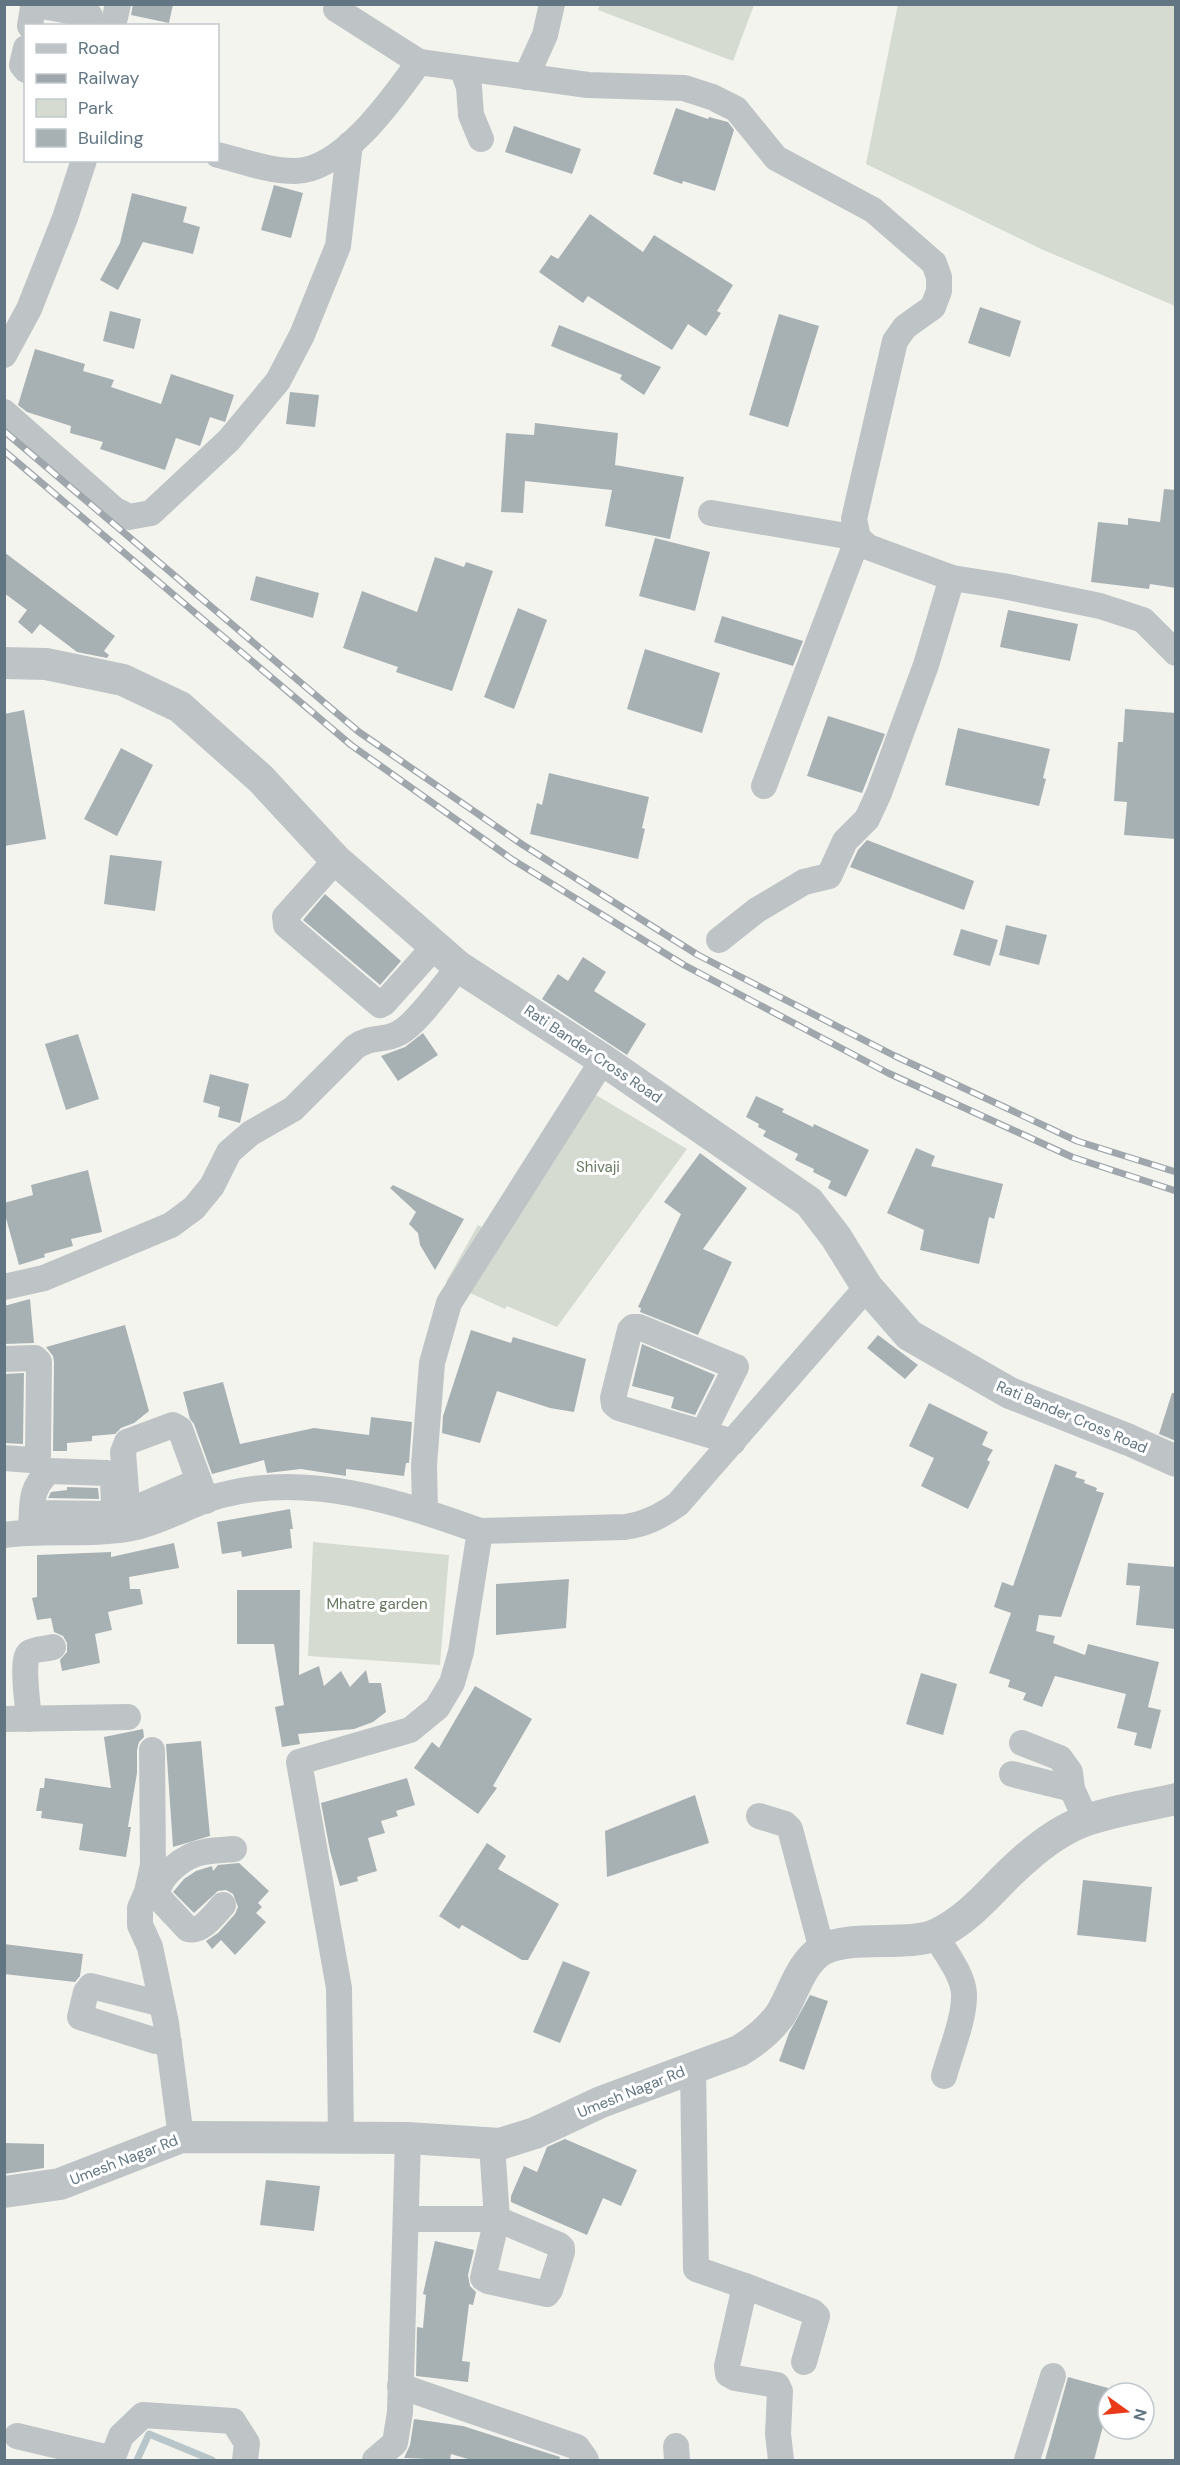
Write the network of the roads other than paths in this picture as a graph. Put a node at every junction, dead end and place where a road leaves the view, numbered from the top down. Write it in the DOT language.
graph roads {
  1 [pos="118,4"];
  2 [pos="552,4"];
  3 [pos="336,9"];
  4 [pos="30,24"];
  5 [pos="88,24"];
  6 [pos="113,24"];
  7 [pos="420,62"];
  8 [pos="462,68"];
  9 [pos="526,77"];
  10 [pos="481,138"];
  11 [pos="350,144"];
  12 [pos="219,155"];
  13 [pos="83,162"];
  14 [pos="4,355"];
  15 [pos="4,412"];
  16 [pos="711,513"];
  17 [pos="858,538"];
  18 [pos="952,578"];
  19 [pos="1176,653"];
  20 [pos="4,663"];
  21 [pos="764,786"];
  22 [pos="336,861"];
  23 [pos="719,940"];
  24 [pos="435,946"];
  25 [pos="459,967"];
  26 [pos="603,1060"];
  27 [pos="4,1287"];
  28 [pos="867,1287"];
  29 [pos="4,1359"];
  30 [pos="703,1433"];
  31 [pos="733,1442"];
  32 [pos="4,1458"];
  33 [pos="1176,1461"];
  34 [pos="425,1510"];
  35 [pos="480,1531"];
  36 [pos="4,1535"];
  37 [pos="52,1647"];
  38 [pos="128,1717"];
  39 [pos="17,1719"];
  40 [pos="1022,1743"];
  41 [pos="152,1750"];
  42 [pos="1012,1774"];
  43 [pos="1072,1789"];
  44 [pos="1176,1799"];
  45 [pos="759,1816"];
  46 [pos="1086,1820"];
  47 [pos="153,1864"];
  48 [pos="223,1905"];
  49 [pos="171,1906"];
  50 [pos="140,1925"];
  51 [pos="936,1935"];
  52 [pos="822,1950"];
  53 [pos="162,2004"];
  54 [pos="169,2043"];
  55 [pos="693,2067"];
  56 [pos="944,2076"];
  57 [pos="341,2137"];
  58 [pos="182,2138"];
  59 [pos="408,2138"];
  60 [pos="492,2145"];
  61 [pos="4,2192"];
  62 [pos="406,2219"];
  63 [pos="745,2286"];
  64 [pos="804,2362"];
  65 [pos="1053,2376"];
  66 [pos="400,2386"];
  67 [pos="17,2436"];
  68 [pos="113,2460"];
  69 [pos="245,2460"];
  70 [pos="375,2460"];
  71 [pos="586,2460"];
  72 [pos="781,2460"];
  73 [pos="1027,2460"];
  1 -- 6 [label="street"];
  2 -- 9 [label="street"];
  3 -- 7 [label="street"];
  4 -- 5 [label="street"];
  7 -- 8 [label="street"];
  7 -- 11 [label="street"];
  8 -- 9 [label="street"];
  8 -- 10 [label="street"];
  9 -- 17 [label="street"];
  11 -- 12 [label="street"];
  11 -- 15 [label="street"];
  13 -- 14 [label="street"];
  16 -- 17 [label="street"];
  17 -- 18 [label="street"];
  17 -- 21 [label="street"];
  18 -- 19 [label="street"];
  18 -- 23 [label="street"];
  20 -- 22 [label="street, Rati Bander Cross Road"];
  22 -- 24 [label="street, Rati Bander Cross Road"];
  22 -- 24 [label="street"];
  24 -- 25 [label="street, Rati Bander Cross Road"];
  25 -- 26 [label="street, Rati Bander Cross Road"];
  25 -- 27 [label="street"];
  26 -- 28 [label="street, Rati Bander Cross Road"];
  26 -- 34 [label="street"];
  28 -- 31 [label="street"];
  28 -- 33 [label="street, Rati Bander Cross Road"];
  29 -- 32 [label="street"];
  30 -- 30 [label="street"];
  30 -- 31 [label="street"];
  31 -- 35 [label="street"];
  34 -- 35 [label="street"];
  34 -- 36 [label="street"];
  35 -- 57 [label="street"];
  37 -- 39 [label="street"];
  38 -- 39 [label="street"];
  40 -- 43 [label="street"];
  41 -- 47 [label="street"];
  42 -- 43 [label="street"];
  43 -- 46 [label="street"];
  44 -- 46 [label="street"];
  45 -- 52 [label="street"];
  46 -- 51 [label="street"];
  47 -- 49 [label="street"];
  47 -- 50 [label="street"];
  48 -- 49 [label="street"];
  49 -- 50 [label="street"];
  50 -- 53 [label="street"];
  51 -- 52 [label="street"];
  51 -- 56 [label="street"];
  52 -- 55 [label="street, Umesh Nagar Rd"];
  53 -- 54 [label="street"];
  53 -- 54 [label="street"];
  54 -- 58 [label="street"];
  55 -- 60 [label="street, Umesh Nagar Rd"];
  55 -- 63 [label="street"];
  57 -- 58 [label="street, Umesh Nagar Rd"];
  57 -- 59 [label="street, Umesh Nagar Rd"];
  58 -- 61 [label="street, Umesh Nagar Rd"];
  59 -- 60 [label="street, Umesh Nagar Rd"];
  59 -- 62 [label="street"];
  60 -- 62 [label="street"];
  62 -- 66 [label="street"];
  63 -- 64 [label="street"];
  63 -- 72 [label="street"];
  65 -- 73 [label="street"];
  66 -- 70 [label="street"];
  66 -- 71 [label="street"];
  67 -- 68 [label="street"];
  68 -- 69 [label="street"];
}
